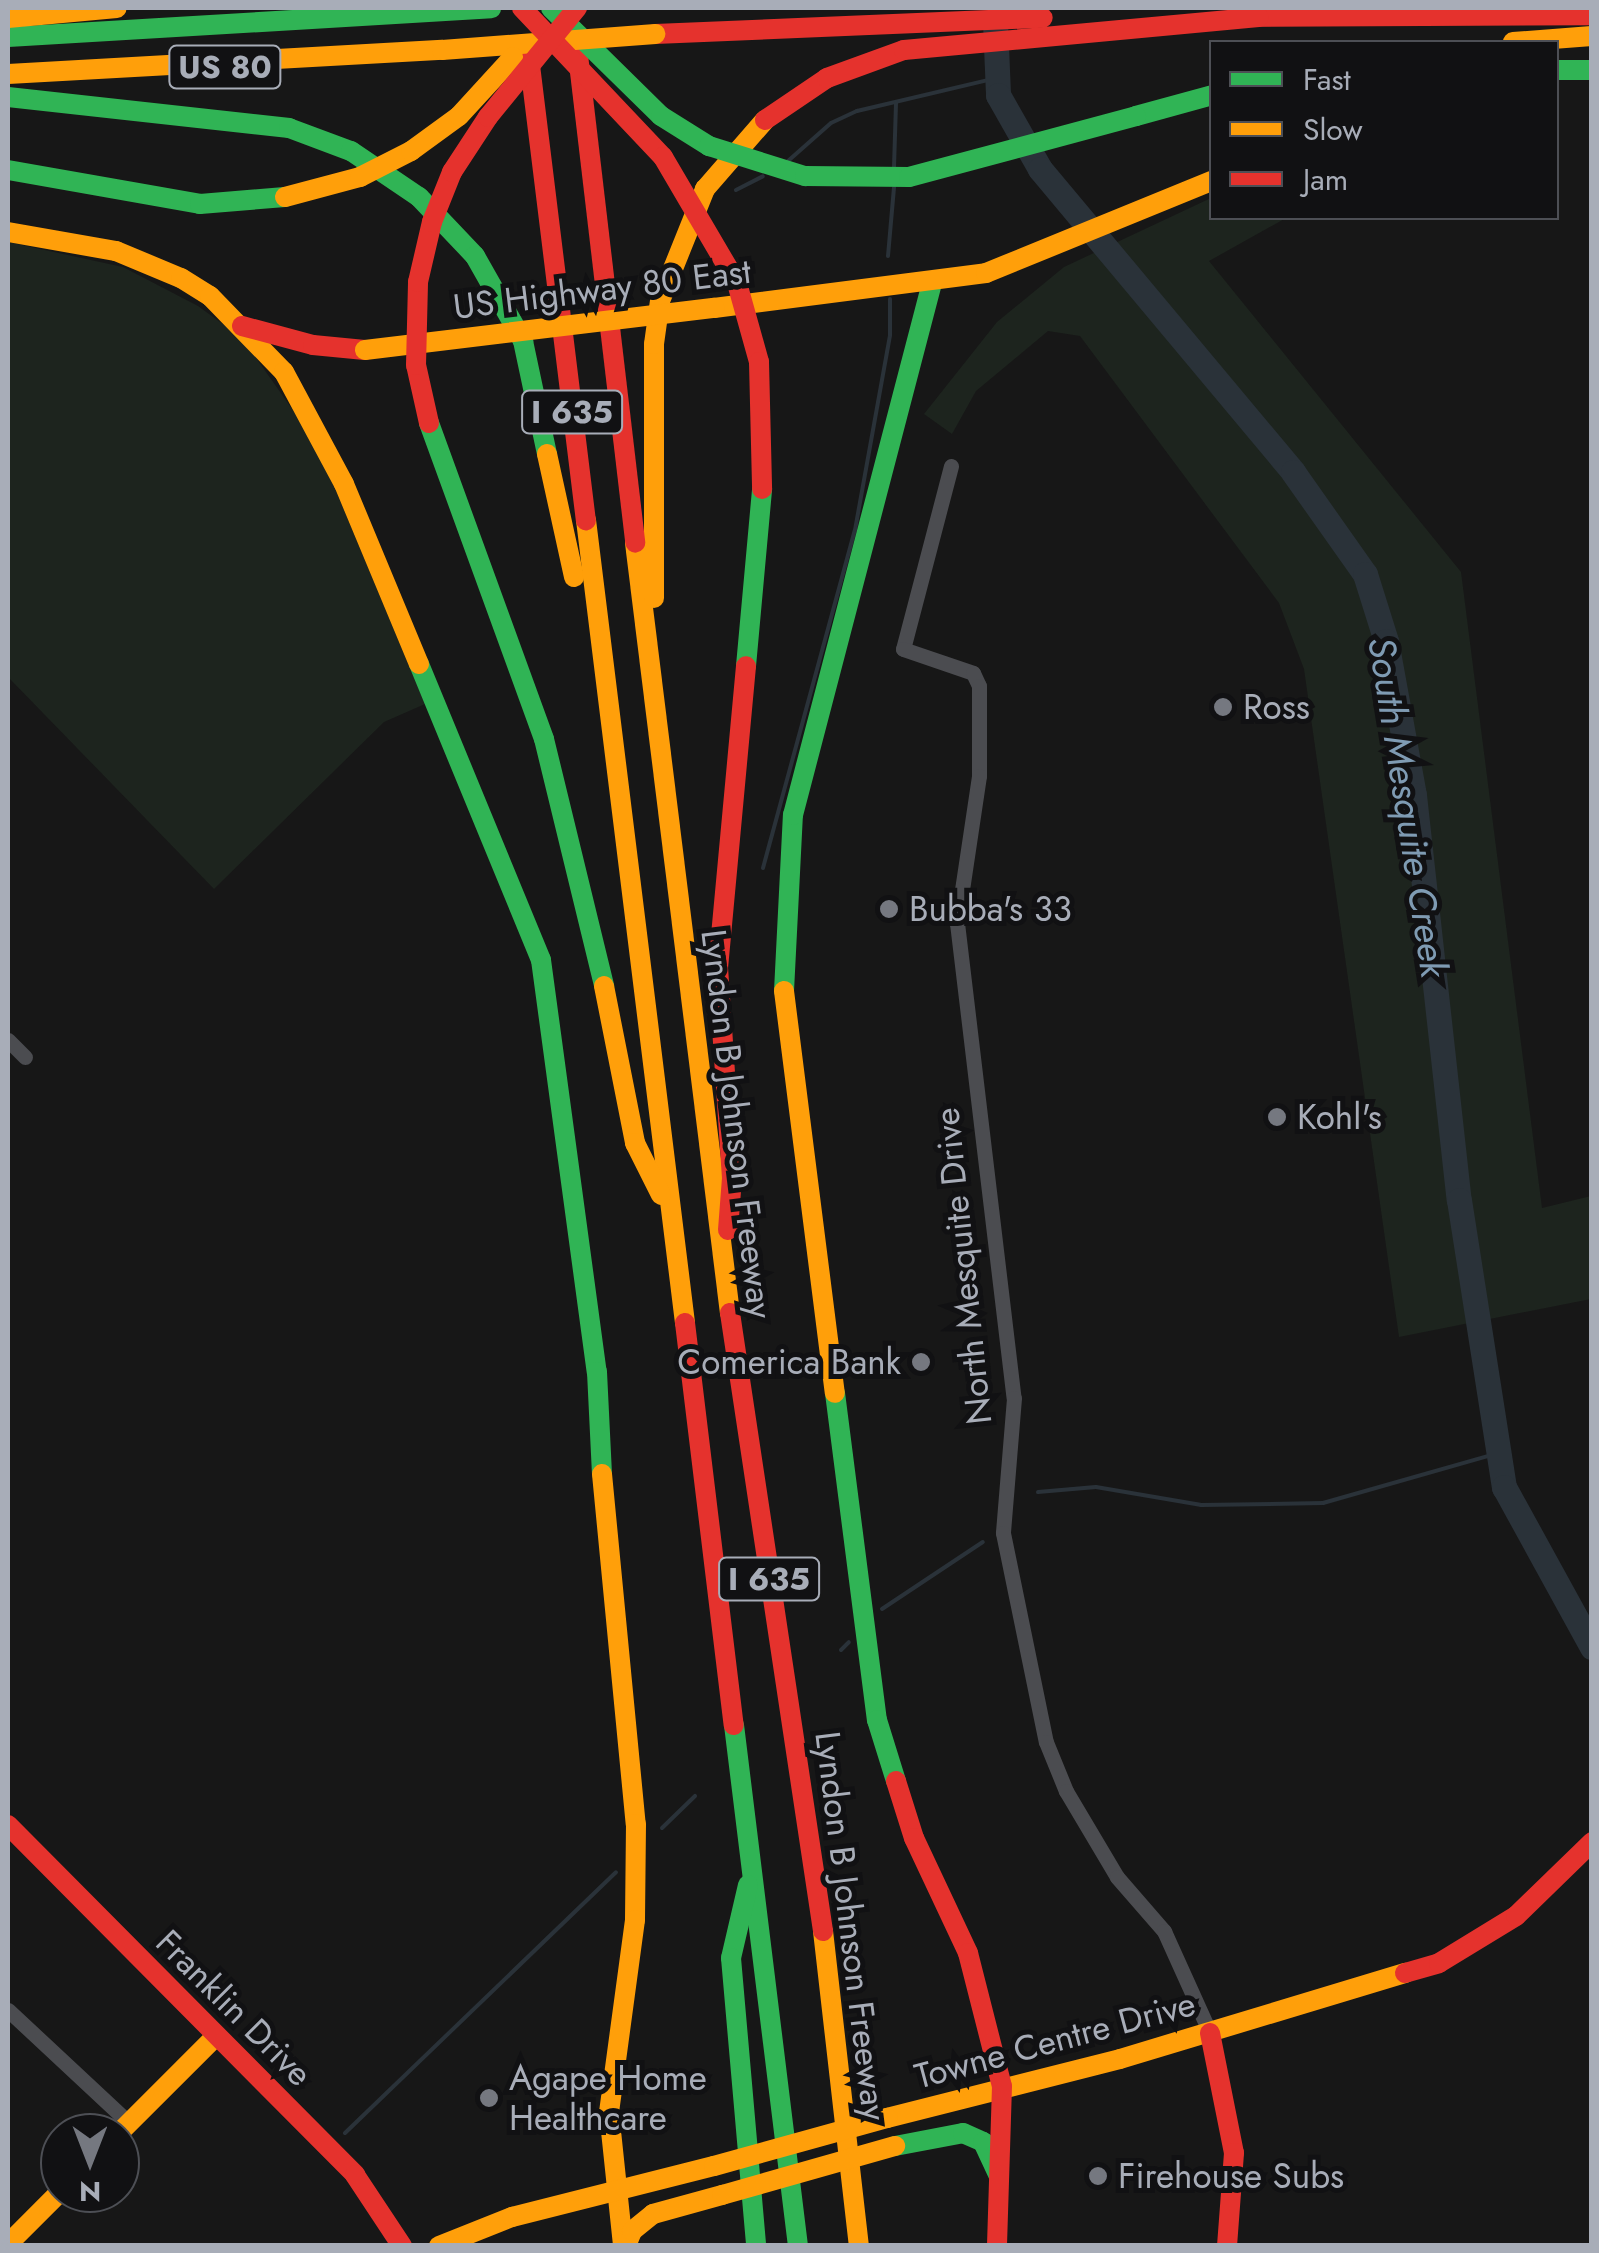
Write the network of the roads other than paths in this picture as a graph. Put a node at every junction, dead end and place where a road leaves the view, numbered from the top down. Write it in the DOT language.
graph roads {
  1 [pos="117,8"];
  2 [pos="491,8"];
  3 [pos="522,8"];
  4 [pos="553,8"];
  5 [pos="575,8"];
  6 [pos="1592,15"];
  7 [pos="8,18"];
  8 [pos="1040,26"];
  9 [pos="1592,36"];
  10 [pos="8,37"];
  11 [pos="1539,40"];
  12 [pos="1559,70"];
  13 [pos="1592,70"];
  14 [pos="8,74"];
  15 [pos="1209,96"];
  16 [pos="8,97"];
  17 [pos="8,170"];
  18 [pos="1209,182"];
  19 [pos="8,232"];
  20 [pos="932,282"];
  21 [pos="240,326"];
  22 [pos="951,466"];
  23 [pos="649,669"];
  24 [pos="622,816"];
  25 [pos="8,1040"];
  26 [pos="25,1056"];
  27 [pos="670,1214"];
  28 [pos="724,1294"];
  29 [pos="8,1825"];
  30 [pos="1592,1842"];
  31 [pos="815,1864"];
  32 [pos="752,1868"];
  33 [pos="8,2010"];
  34 [pos="1210,2033"];
  35 [pos="216,2038"];
  36 [pos="1002,2086"];
  37 [pos="109,2113"];
  38 [pos="139,2113"];
  39 [pos="1003,2187"];
  40 [pos="614,2189"];
  41 [pos="40,2212"];
  42 [pos="8,2244"];
  43 [pos="402,2246"];
  44 [pos="439,2246"];
  45 [pos="624,2246"];
  46 [pos="756,2246"];
  47 [pos="798,2246"];
  48 [pos="859,2246"];
  49 [pos="877,2246"];
  50 [pos="997,2246"];
  51 [pos="1226,2246"];
  1 -- 7 [label="main road"];
  2 -- 10 [label="main road, US 80"];
  3 -- 24 [label="main road, I 635"];
  3 -- 28 [label="main road, bridge"];
  4 -- 15 [label="main road, bridge"];
  4 -- 17 [label="main road, bridge"];
  5 -- 23 [label="main road, Lyndon B Johnson Freeway / I 635"];
  5 -- 27 [label="main road, bridge"];
  6 -- 8 [label="main road"];
  8 -- 14 [label="main road, US 80, bridge"];
  8 -- 23 [label="main road"];
  9 -- 11 [label="main road"];
  12 -- 13 [label="main road"];
  16 -- 24 [label="main road"];
  18 -- 20 [label="main road, US Highway 80 East"];
  19 -- 21 [label="main road, US Highway 80 East"];
  20 -- 21 [label="main road, US Highway 80 East, bridge"];
  20 -- 36 [label="main road, Lyndon B Johnson Freeway"];
  21 -- 40 [label="main road"];
  22 -- 34 [label="street, North Mesquite Drive"];
  23 -- 28 [label="main road, Lyndon B Johnson Freeway / I 635"];
  24 -- 27 [label="main road, I 635"];
  25 -- 26 [label="street"];
  27 -- 32 [label="main road, I 635"];
  28 -- 31 [label="main road, Lyndon B Johnson Freeway / I 635"];
  29 -- 35 [label="main road, Franklin Drive"];
  30 -- 34 [label="main road, Towne Centre Drive"];
  31 -- 48 [label="main road, Lyndon B Johnson Freeway / I 635"];
  31 -- 49 [label="main road"];
  32 -- 46 [label="main road"];
  32 -- 47 [label="main road, I 635"];
  33 -- 37 [label="street"];
  34 -- 36 [label="main road, Towne Centre Drive"];
  34 -- 51 [label="main road, North Mesquite Drive"];
  35 -- 38 [label="main road"];
  35 -- 43 [label="main road, Franklin Drive"];
  36 -- 39 [label="main road, Lyndon B Johnson Freeway"];
  36 -- 40 [label="main road, Towne Centre Drive, bridge"];
  39 -- 45 [label="main road, bridge"];
  39 -- 50 [label="main road, Lyndon B Johnson Freeway"];
  40 -- 44 [label="main road, Towne Centre Drive"];
  40 -- 45 [label="main road"];
  41 -- 42 [label="main road"];
}
